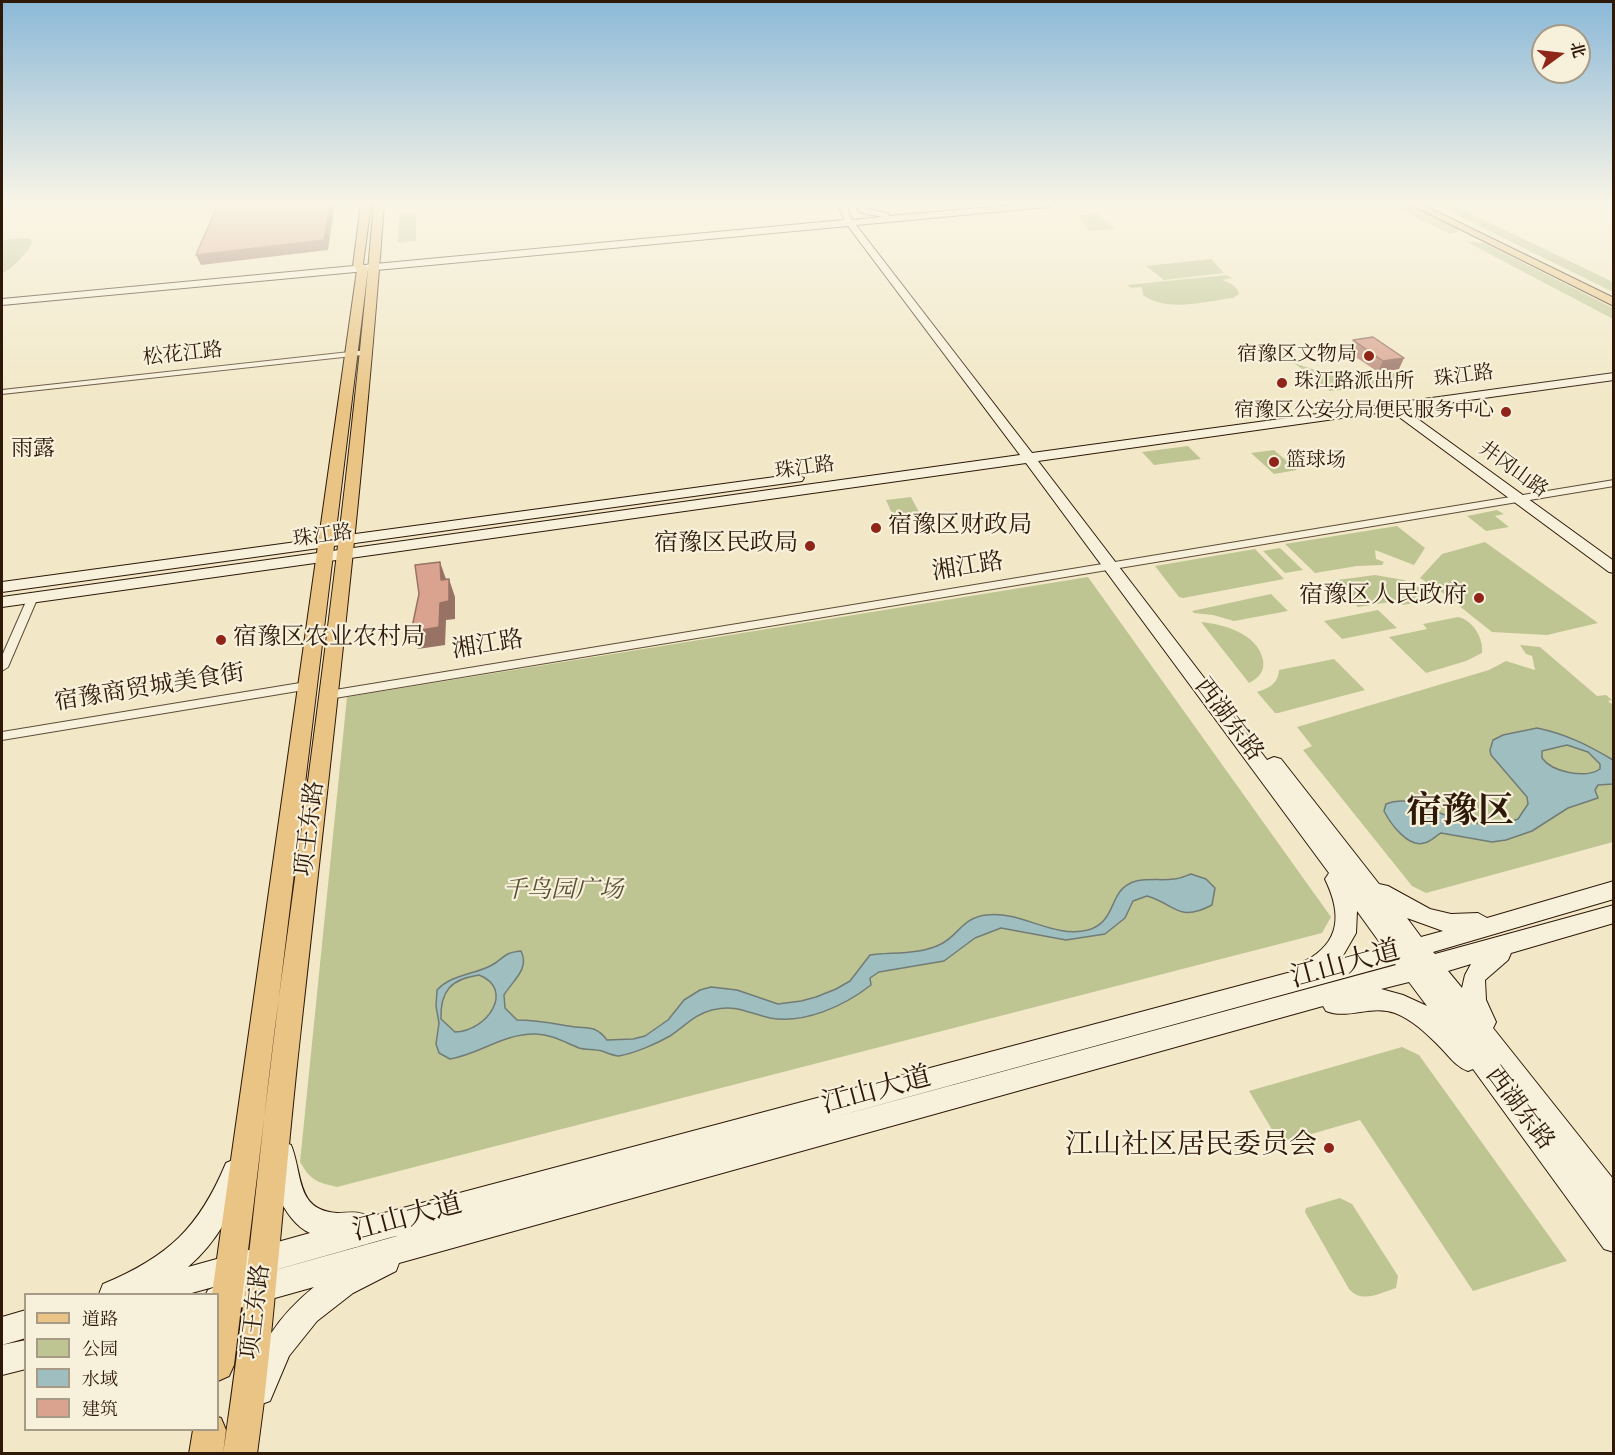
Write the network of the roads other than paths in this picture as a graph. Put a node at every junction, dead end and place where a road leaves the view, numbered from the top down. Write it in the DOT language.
graph roads {
  1 [pos="306,272"];
  2 [pos="367,272"];
  3 [pos="892,272"];
  4 [pos="1551,272"];
  5 [pos="1565,272"];
  6 [pos="1614,296"];
  7 [pos="3,301"];
  8 [pos="1614,303"];
  9 [pos="360,354"];
  10 [pos="1614,367"];
  11 [pos="1614,376"];
  12 [pos="2,393"];
  13 [pos="1436,402"];
  14 [pos="1392,404"];
  15 [pos="1347,414"];
  16 [pos="1453,448"];
  17 [pos="1030,452"];
  18 [pos="1614,483"];
  19 [pos="1523,498"];
  20 [pos="336,549"];
  21 [pos="1614,559"];
  22 [pos="1118,566"];
  23 [pos="1614,569"];
  24 [pos="2,587"];
  25 [pos="33,597"];
  26 [pos="2,602"];
  27 [pos="2,667"];
  28 [pos="306,686"];
  29 [pos="329,695"];
  30 [pos="2,736"];
  31 [pos="1303,823"];
  32 [pos="1344,854"];
  33 [pos="1614,890"];
  34 [pos="1539,912"];
  35 [pos="1614,915"];
  36 [pos="1516,942"];
  37 [pos="1416,959"];
  38 [pos="1263,989"];
  39 [pos="1250,1017"];
  40 [pos="263,1122"];
  41 [pos="1536,1134"];
  42 [pos="1562,1135"];
  43 [pos="1614,1202"];
  44 [pos="439,1224"];
  45 [pos="1614,1239"];
  46 [pos="263,1273"];
  47 [pos="225,1289"];
  48 [pos="116,1293"];
  49 [pos="157,1293"];
  50 [pos="24,1326"];
  51 [pos="2,1332"];
  52 [pos="24,1354"];
  53 [pos="219,1354"];
  54 [pos="2,1360"];
  55 [pos="24,1363"];
  56 [pos="2,1365"];
  57 [pos="201,1431"];
  58 [pos="209,1431"];
  59 [pos="200,1454"];
  60 [pos="206,1454"];
  61 [pos="242,1454"];
  1 -- 7 [label="street"];
  2 -- 9 [label="main road, 项王东路"];
  3 -- 17 [label="street, 西湖东路"];
  4 -- 8 [label="main road"];
  5 -- 6 [label="main road"];
  9 -- 12 [label="street, 松花江路"];
  9 -- 20 [label="main road, 项王东路"];
  10 -- 14 [label="street, 珠江路"];
  11 -- 13 [label="street, 珠江路"];
  13 -- 14 [label="street, 珠江路"];
  13 -- 16 [label="street"];
  14 -- 15 [label="street, 珠江路"];
  14 -- 16 [label="street, 井冈山路"];
  14 -- 17 [label="street, 珠江路"];
  15 -- 16 [label="street"];
  15 -- 17 [label="street, 珠江路"];
  16 -- 19 [label="street, 井冈山路"];
  17 -- 20 [label="street, 珠江路"];
  17 -- 22 [label="street, 西湖东路"];
  18 -- 19 [label="street, 湘江路"];
  19 -- 21 [label="street, 井冈山路"];
  19 -- 22 [label="street, 湘江路"];
  19 -- 23 [label="street, 井冈山路"];
  20 -- 24 [label="street, 珠江路"];
  20 -- 25 [label="street, 珠江路"];
  20 -- 28 [label="main road, 项王东路"];
  20 -- 29 [label="main road, 项王东路"];
  22 -- 29 [label="street, 湘江路"];
  22 -- 31 [label="street, 西湖东路"];
  22 -- 32 [label="street, 西湖东路"];
  25 -- 26 [label="street, 珠江路"];
  25 -- 27 [label="street"];
  28 -- 30 [label="street, 宿豫商贸城美食街"];
  28 -- 40 [label="main road, 项王东路"];
  29 -- 40 [label="main road, 项王东路"];
  31 -- 37 [label="street, 西湖东路"];
  31 -- 38 [label="street"];
  32 -- 34 [label="street"];
  32 -- 37 [label="street, 西湖东路"];
  33 -- 34 [label="street, 江山大道"];
  34 -- 37 [label="street, 江山大道"];
  35 -- 36 [label="street, 江山大道"];
  36 -- 37 [label="street, 江山大道"];
  36 -- 42 [label="street"];
  37 -- 38 [label="street, 江山大道"];
  37 -- 39 [label="street, 江山大道"];
  37 -- 41 [label="street, 西湖东路"];
  37 -- 42 [label="street, 西湖东路"];
  38 -- 44 [label="street, 江山大道"];
  39 -- 41 [label="street"];
  39 -- 44 [label="street, 江山大道"];
  40 -- 44 [label="street"];
  40 -- 46 [label="main road, 项王东路"];
  40 -- 47 [label="main road, 项王东路"];
  40 -- 48 [label="street"];
  41 -- 45 [label="street, 西湖东路"];
  42 -- 43 [label="street, 西湖东路"];
  44 -- 46 [label="street, 江山大道"];
  44 -- 61 [label="street"];
  46 -- 47 [label="street, 江山大道"];
  46 -- 61 [label="main road, 项王东路"];
  47 -- 49 [label="street, 江山大道"];
  47 -- 53 [label="main road, 项王东路"];
  50 -- 51 [label="street"];
  52 -- 54 [label="street"];
  55 -- 56 [label="street"];
  57 -- 59 [label="street"];
  58 -- 60 [label="main road"];
}
